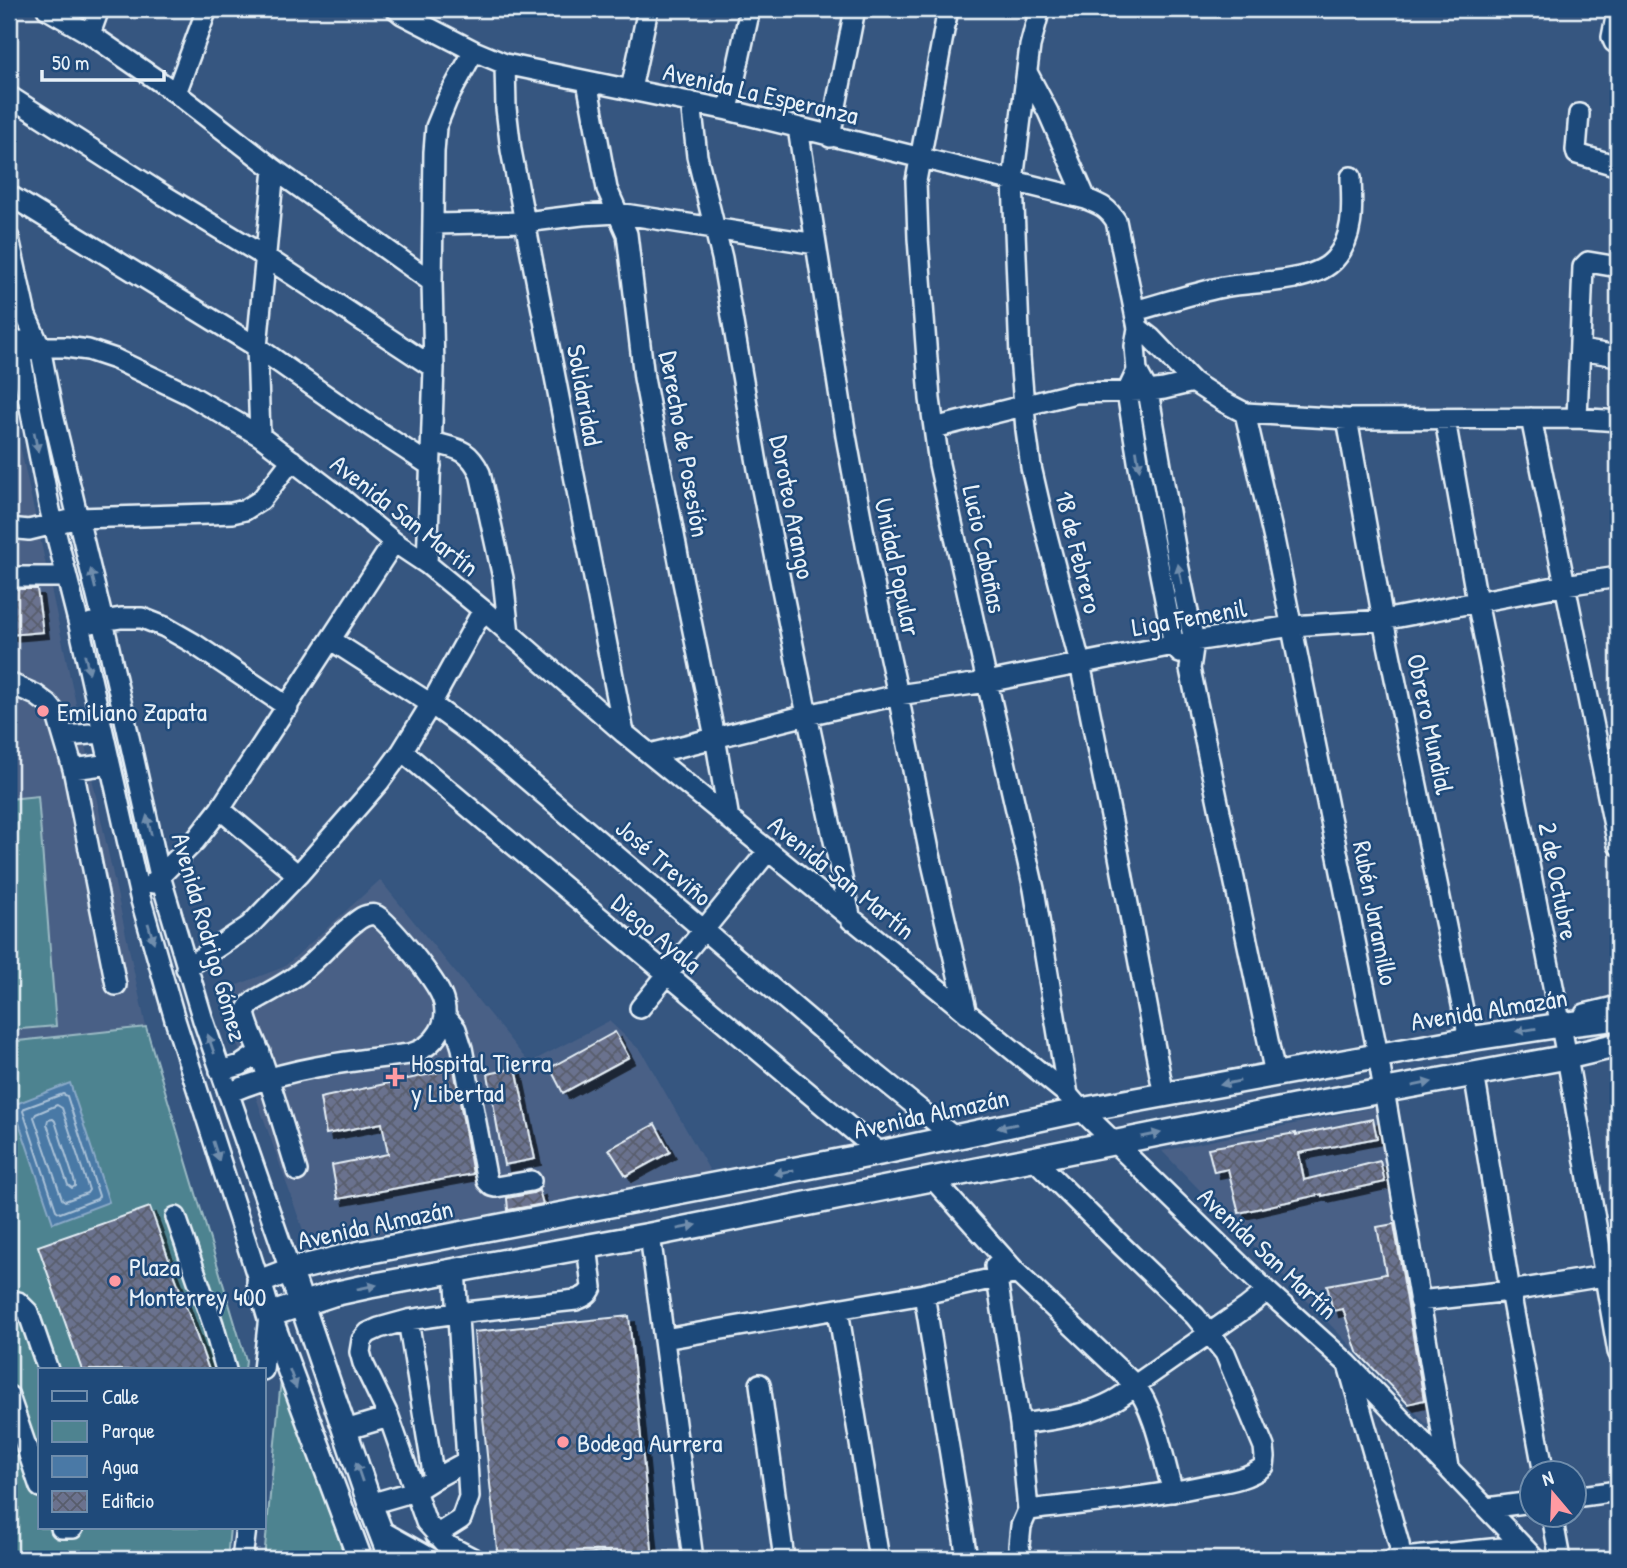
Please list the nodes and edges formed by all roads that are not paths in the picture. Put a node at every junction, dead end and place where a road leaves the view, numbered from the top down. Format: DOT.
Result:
graph roads {
  1 [pos="47,9"];
  2 [pos="99,9"];
  3 [pos="207,9"];
  4 [pos="396,9"];
  5 [pos="648,9"];
  6 [pos="750,9"];
  7 [pos="855,9"];
  8 [pos="948,9"];
  9 [pos="1618,15"];
  10 [pos="1038,16"];
  11 [pos="90,34"];
  12 [pos="1618,43"];
  13 [pos="474,51"];
  14 [pos="505,64"];
  15 [pos="1028,74"];
  16 [pos="587,81"];
  17 [pos="631,89"];
  18 [pos="176,93"];
  19 [pos="9,96"];
  20 [pos="691,103"];
  21 [pos="728,110"];
  22 [pos="1579,114"];
  23 [pos="798,128"];
  24 [pos="830,137"];
  25 [pos="919,158"];
  26 [pos="1618,166"];
  27 [pos="274,169"];
  28 [pos="1352,177"];
  29 [pos="1013,181"];
  30 [pos="9,195"];
  31 [pos="1086,199"];
  32 [pos="618,213"];
  33 [pos="525,222"];
  34 [pos="434,224"];
  35 [pos="715,227"];
  36 [pos="816,244"];
  37 [pos="10,245"];
  38 [pos="264,256"];
  39 [pos="1618,267"];
  40 [pos="432,282"];
  41 [pos="26,316"];
  42 [pos="1137,320"];
  43 [pos="40,347"];
  44 [pos="257,347"];
  45 [pos="1580,350"];
  46 [pos="14,352"];
  47 [pos="1618,356"];
  48 [pos="434,368"];
  49 [pos="1137,371"];
  50 [pos="1193,382"];
  51 [pos="1149,391"];
  52 [pos="1127,392"];
  53 [pos="1023,406"];
  54 [pos="1245,413"];
  55 [pos="1531,418"];
  56 [pos="1577,418"];
  57 [pos="1346,419"];
  58 [pos="1445,420"];
  59 [pos="1618,421"];
  60 [pos="934,428"];
  61 [pos="260,436"];
  62 [pos="432,442"];
  63 [pos="292,460"];
  64 [pos="431,466"];
  65 [pos="78,518"];
  66 [pos="53,524"];
  67 [pos="9,528"];
  68 [pos="394,542"];
  69 [pos="427,564"];
  70 [pos="66,577"];
  71 [pos="1618,577"];
  72 [pos="9,578"];
  73 [pos="1565,585"];
  74 [pos="1477,601"];
  75 [pos="483,610"];
  76 [pos="1383,620"];
  77 [pos="103,621"];
  78 [pos="79,625"];
  79 [pos="1292,626"];
  80 [pos="509,634"];
  81 [pos="331,640"];
  82 [pos="1194,641"];
  83 [pos="1174,645"];
  84 [pos="1080,663"];
  85 [pos="1190,669"];
  86 [pos="986,682"];
  87 [pos="9,683"];
  88 [pos="898,695"];
  89 [pos="431,704"];
  90 [pos="288,707"];
  91 [pos="807,715"];
  92 [pos="103,733"];
  93 [pos="624,733"];
  94 [pos="65,737"];
  95 [pos="715,737"];
  96 [pos="402,751"];
  97 [pos="649,754"];
  98 [pos="110,764"];
  99 [pos="73,769"];
  100 [pos="220,809"];
  101 [pos="729,818"];
  102 [pos="1618,845"];
  103 [pos="768,850"];
  104 [pos="298,875"];
  105 [pos="160,876"];
  106 [pos="139,897"];
  107 [pos="851,920"];
  108 [pos="703,930"];
  109 [pos="186,968"];
  110 [pos="666,975"];
  111 [pos="116,985"];
  112 [pos="1618,1006"];
  113 [pos="640,1008"];
  114 [pos="967,1014"];
  115 [pos="446,1017"];
  116 [pos="1618,1018"];
  117 [pos="1561,1022"];
  118 [pos="1469,1039"];
  119 [pos="1618,1045"];
  120 [pos="260,1052"];
  121 [pos="1377,1055"];
  122 [pos="1567,1056"];
  123 [pos="220,1071"];
  124 [pos="1474,1073"];
  125 [pos="1275,1074"];
  126 [pos="268,1078"];
  127 [pos="1384,1091"];
  128 [pos="228,1093"];
  129 [pos="1164,1096"];
  130 [pos="1075,1103"];
  131 [pos="954,1137"];
  132 [pos="1115,1143"];
  133 [pos="880,1153"];
  134 [pos="1034,1159"];
  135 [pos="297,1171"];
  136 [pos="933,1180"];
  137 [pos="531,1181"];
  138 [pos="176,1217"];
  139 [pos="650,1234"];
  140 [pos="587,1245"];
  141 [pos="994,1248"];
  142 [pos="455,1269"];
  143 [pos="290,1270"];
  144 [pos="1017,1273"];
  145 [pos="1612,1275"];
  146 [pos="996,1278"];
  147 [pos="258,1282"];
  148 [pos="1267,1291"];
  149 [pos="1510,1291"];
  150 [pos="924,1294"];
  151 [pos="9,1301"];
  152 [pos="1419,1301"];
  153 [pos="301,1304"];
  154 [pos="838,1310"];
  155 [pos="457,1313"];
  156 [pos="269,1315"];
  157 [pos="408,1320"];
  158 [pos="1209,1333"];
  159 [pos="664,1339"];
  160 [pos="1618,1352"];
  161 [pos="1348,1364"];
  162 [pos="47,1368"];
  163 [pos="225,1368"];
  164 [pos="263,1368"];
  165 [pos="760,1384"];
  166 [pos="1135,1385"];
  167 [pos="9,1396"];
  168 [pos="389,1417"];
  169 [pos="1020,1423"];
  170 [pos="345,1430"];
  171 [pos="1541,1460"];
  172 [pos="467,1461"];
  173 [pos="1448,1467"];
  174 [pos="434,1479"];
  175 [pos="38,1482"];
  176 [pos="415,1491"];
  177 [pos="1618,1491"];
  178 [pos="1173,1492"];
  179 [pos="1588,1495"];
  180 [pos="370,1504"];
  181 [pos="1518,1504"];
  182 [pos="1487,1508"];
  183 [pos="1028,1510"];
  184 [pos="246,1530"];
  185 [pos="380,1530"];
  186 [pos="1555,1530"];
  187 [pos="436,1535"];
  188 [pos="967,1552"];
  189 [pos="878,1553"];
  190 [pos="1525,1555"];
  191 [pos="242,1559"];
  192 [pos="360,1559"];
  193 [pos="391,1559"];
  194 [pos="432,1559"];
  195 [pos="474,1559"];
  196 [pos="693,1559"];
  197 [pos="783,1559"];
  198 [pos="1022,1559"];
  199 [pos="1396,1559"];
  200 [pos="1560,1559"];
  1 -- 11 [label="street"];
  2 -- 11 [label="street"];
  3 -- 18 [label="street"];
  4 -- 13 [label="street, Avenida La Esperanza"];
  5 -- 17 [label="street"];
  6 -- 21 [label="street"];
  7 -- 24 [label="street"];
  8 -- 25 [label="street, Lucio Cabañas"];
  9 -- 12 [label="street"];
  10 -- 15 [label="street, 18 de Febrero"];
  11 -- 18 [label="street"];
  13 -- 14 [label="street, Avenida La Esperanza"];
  13 -- 34 [label="street"];
  14 -- 16 [label="street, Avenida La Esperanza"];
  14 -- 33 [label="street, Solidaridad"];
  15 -- 29 [label="street, 18 de Febrero"];
  15 -- 31 [label="street"];
  16 -- 17 [label="street, Avenida La Esperanza"];
  16 -- 32 [label="street, Derecho de Posesión"];
  17 -- 20 [label="street, Avenida La Esperanza"];
  18 -- 27 [label="street"];
  19 -- 38 [label="street"];
  20 -- 21 [label="street, Avenida La Esperanza"];
  20 -- 35 [label="street, Doroteo Arango"];
  21 -- 23 [label="street, Avenida La Esperanza"];
  22 -- 26 [label="street"];
  23 -- 24 [label="street, Avenida La Esperanza"];
  23 -- 36 [label="street, Unidad Popular"];
  24 -- 25 [label="street, Avenida La Esperanza"];
  25 -- 29 [label="street, Avenida La Esperanza"];
  25 -- 60 [label="street, Lucio Cabañas"];
  27 -- 38 [label="street"];
  27 -- 40 [label="street"];
  28 -- 42 [label="street"];
  29 -- 31 [label="street, Avenida La Esperanza"];
  29 -- 53 [label="street, 18 de Febrero"];
  30 -- 44 [label="street"];
  31 -- 42 [label="street, Avenida La Esperanza"];
  32 -- 33 [label="street"];
  32 -- 35 [label="street"];
  32 -- 95 [label="street, Derecho de Posesión"];
  33 -- 34 [label="street"];
  33 -- 93 [label="street, Solidaridad"];
  34 -- 40 [label="street"];
  35 -- 36 [label="street"];
  35 -- 91 [label="street, Doroteo Arango"];
  36 -- 88 [label="street, Unidad Popular"];
  37 -- 41 [label="street, Avenida Rodrigo Gómez"];
  38 -- 44 [label="street"];
  38 -- 48 [label="street"];
  39 -- 45 [label="street"];
  40 -- 48 [label="street"];
  41 -- 43 [label="street, Avenida Rodrigo Gómez"];
  41 -- 46 [label="street, Avenida Rodrigo Gómez"];
  42 -- 49 [label="street"];
  42 -- 50 [label="street"];
  43 -- 46 [label="street, Avenida San Martín"];
  43 -- 61 [label="street, Avenida San Martín"];
  43 -- 65 [label="street, Avenida Rodrigo Gómez"];
  44 -- 61 [label="street"];
  44 -- 64 [label="street"];
  45 -- 47 [label="street"];
  45 -- 56 [label="street"];
  46 -- 66 [label="street, Avenida Rodrigo Gómez, one-way"];
  48 -- 62 [label="street"];
  49 -- 51 [label="street"];
  49 -- 52 [label="street"];
  50 -- 51 [label="street"];
  50 -- 54 [label="street"];
  51 -- 52 [label="street"];
  82 -- 51 [label="street, one-way"];
  52 -- 53 [label="street"];
  52 -- 83 [label="street, one-way"];
  53 -- 60 [label="street"];
  53 -- 84 [label="street, 18 de Febrero"];
  54 -- 57 [label="street"];
  54 -- 79 [label="street, Rubén Jaramillo"];
  55 -- 56 [label="street"];
  55 -- 58 [label="street"];
  55 -- 73 [label="street"];
  56 -- 59 [label="street"];
  57 -- 58 [label="street"];
  57 -- 76 [label="street, Obrero Mundial"];
  58 -- 74 [label="street, 2 de Octubre"];
  60 -- 86 [label="street, Lucio Cabañas"];
  61 -- 63 [label="street, Avenida San Martín"];
  62 -- 64 [label="street"];
  62 -- 80 [label="street"];
  63 -- 65 [label="street"];
  63 -- 68 [label="street, Avenida San Martín"];
  64 -- 69 [label="street"];
  65 -- 66 [label="street"];
  77 -- 65 [label="street, Avenida Rodrigo Gómez, one-way"];
  66 -- 67 [label="street"];
  66 -- 70 [label="street, Avenida Rodrigo Gómez"];
  68 -- 69 [label="street, Avenida San Martín"];
  68 -- 81 [label="street"];
  69 -- 75 [label="street, Avenida San Martín"];
  70 -- 72 [label="street"];
  70 -- 78 [label="street, Avenida Rodrigo Gómez"];
  71 -- 73 [label="street, Liga Femenil"];
  73 -- 74 [label="street, Liga Femenil"];
  73 -- 102 [label="street"];
  74 -- 76 [label="street, Liga Femenil"];
  74 -- 117 [label="street, 2 de Octubre"];
  75 -- 80 [label="street, Avenida San Martín"];
  75 -- 89 [label="street"];
  76 -- 79 [label="street, Liga Femenil"];
  76 -- 118 [label="street, Obrero Mundial"];
  77 -- 78 [label="street"];
  77 -- 90 [label="street"];
  105 -- 77 [label="street, Avenida Rodrigo Gómez, one-way"];
  78 -- 92 [label="street, Avenida Rodrigo Gómez, one-way"];
  79 -- 82 [label="street, Liga Femenil"];
  79 -- 121 [label="street, Rubén Jaramillo"];
  80 -- 93 [label="street, Avenida San Martín"];
  81 -- 89 [label="street, José Treviño"];
  81 -- 90 [label="street"];
  82 -- 83 [label="street, Liga Femenil"];
  82 -- 85 [label="street"];
  83 -- 84 [label="street, Liga Femenil"];
  83 -- 85 [label="street"];
  84 -- 86 [label="street, Liga Femenil"];
  84 -- 129 [label="street, 18 de Febrero"];
  85 -- 125 [label="street"];
  86 -- 88 [label="street, Liga Femenil"];
  86 -- 130 [label="street, Lucio Cabañas"];
  87 -- 94 [label="street"];
  88 -- 91 [label="street, Liga Femenil"];
  88 -- 114 [label="street, Unidad Popular"];
  89 -- 96 [label="street"];
  89 -- 108 [label="street, José Treviño"];
  90 -- 100 [label="street"];
  91 -- 95 [label="street, Liga Femenil"];
  91 -- 107 [label="street, Doroteo Arango"];
  92 -- 94 [label="street"];
  92 -- 98 [label="street, Avenida Rodrigo Gómez"];
  93 -- 97 [label="street, Avenida San Martín"];
  94 -- 99 [label="street"];
  95 -- 97 [label="street, Liga Femenil"];
  95 -- 101 [label="street, Derecho de Posesión"];
  96 -- 104 [label="street"];
  96 -- 110 [label="street, Diego Ayala"];
  97 -- 101 [label="street, Avenida San Martín"];
  98 -- 99 [label="street"];
  98 -- 106 [label="street, Avenida Rodrigo Gómez"];
  99 -- 111 [label="street"];
  100 -- 104 [label="street"];
  100 -- 105 [label="street"];
  101 -- 103 [label="street, Avenida San Martín"];
  103 -- 107 [label="street, Avenida San Martín"];
  103 -- 108 [label="street"];
  104 -- 109 [label="street"];
  105 -- 106 [label="street"];
  105 -- 109 [label="street, Avenida Rodrigo Gómez"];
  106 -- 147 [label="street, Avenida Rodrigo Gómez, one-way"];
  107 -- 114 [label="street, Avenida San Martín"];
  108 -- 110 [label="street"];
  108 -- 131 [label="street, José Treviño"];
  123 -- 109 [label="street, Avenida Rodrigo Gómez, one-way"];
  110 -- 113 [label="street"];
  110 -- 133 [label="street, Diego Ayala"];
  112 -- 117 [label="street"];
  114 -- 130 [label="street, Avenida San Martín"];
  115 -- 120 [label="street"];
  115 -- 126 [label="street"];
  115 -- 137 [label="street"];
  116 -- 117 [label="main road, Avenida Almazán"];
  117 -- 118 [label="main road, Avenida Almazán, one-way"];
  117 -- 122 [label="street, 2 de Octubre"];
  118 -- 121 [label="main road, Avenida Almazán"];
  119 -- 122 [label="main road"];
  120 -- 123 [label="street"];
  120 -- 126 [label="street"];
  121 -- 125 [label="main road, Avenida Almazán"];
  121 -- 127 [label="street, Rubén Jaramillo"];
  122 -- 124 [label="main road"];
  122 -- 145 [label="street, 2 de Octubre"];
  123 -- 128 [label="street, Avenida Rodrigo Gómez"];
  127 -- 124 [label="main road, one-way"];
  124 -- 149 [label="street"];
  125 -- 129 [label="main road, Avenida Almazán, one-way"];
  126 -- 128 [label="street"];
  126 -- 135 [label="street"];
  132 -- 127 [label="main road, one-way"];
  127 -- 152 [label="street, Rubén Jaramillo"];
  128 -- 143 [label="street, Avenida Rodrigo Gómez"];
  129 -- 130 [label="main road, Avenida Almazán"];
  130 -- 131 [label="main road, Avenida Almazán, one-way"];
  130 -- 132 [label="street, Avenida San Martín"];
  131 -- 133 [label="main road, Avenida Almazán"];
  132 -- 134 [label="main road"];
  132 -- 148 [label="street, Avenida San Martín"];
  133 -- 143 [label="main road, Avenida Almazán, one-way"];
  134 -- 136 [label="main road"];
  134 -- 158 [label="street"];
  139 -- 136 [label="main road, one-way"];
  136 -- 141 [label="street"];
  138 -- 163 [label="street"];
  139 -- 140 [label="main road"];
  139 -- 159 [label="street"];
  140 -- 142 [label="main road"];
  140 -- 155 [label="street"];
  141 -- 144 [label="street"];
  141 -- 146 [label="street"];
  153 -- 142 [label="main road, one-way"];
  142 -- 155 [label="street"];
  143 -- 147 [label="main road, Avenida Almazán"];
  143 -- 153 [label="main road, Avenida Rodrigo Gómez"];
  144 -- 146 [label="street"];
  144 -- 166 [label="street"];
  145 -- 149 [label="street"];
  145 -- 160 [label="street, 2 de Octubre"];
  146 -- 150 [label="street"];
  146 -- 169 [label="street"];
  147 -- 156 [label="main road, Avenida Rodrigo Gómez"];
  148 -- 158 [label="street"];
  148 -- 161 [label="street, Avenida San Martín"];
  149 -- 152 [label="street"];
  149 -- 171 [label="street"];
  150 -- 154 [label="street"];
  150 -- 188 [label="street"];
  151 -- 162 [label="street"];
  152 -- 173 [label="street, Rubén Jaramillo"];
  153 -- 156 [label="main road"];
  153 -- 170 [label="main road, Avenida Rodrigo Gómez"];
  154 -- 159 [label="street"];
  154 -- 189 [label="street"];
  155 -- 157 [label="street"];
  155 -- 172 [label="street"];
  156 -- 164 [label="street"];
  156 -- 192 [label="main road, Avenida Rodrigo Gómez, one-way"];
  157 -- 168 [label="street"];
  157 -- 174 [label="street"];
  158 -- 166 [label="street"];
  158 -- 178 [label="street"];
  159 -- 196 [label="street"];
  161 -- 173 [label="street, Avenida San Martín"];
  161 -- 199 [label="street"];
  165 -- 197 [label="street"];
  166 -- 169 [label="street"];
  166 -- 178 [label="street"];
  167 -- 175 [label="street"];
  168 -- 170 [label="street"];
  168 -- 176 [label="street"];
  169 -- 183 [label="street"];
  180 -- 170 [label="main road, Avenida Rodrigo Gómez, one-way"];
  172 -- 174 [label="street"];
  172 -- 187 [label="street"];
  173 -- 182 [label="street, Avenida San Martín"];
  174 -- 176 [label="street"];
  176 -- 180 [label="street"];
  176 -- 187 [label="street"];
  177 -- 179 [label="street"];
  178 -- 183 [label="street"];
  180 -- 185 [label="main road, Avenida Rodrigo Gómez"];
  181 -- 182 [label="street"];
  182 -- 190 [label="street, Avenida San Martín"];
  183 -- 198 [label="street"];
  184 -- 191 [label="street"];
  185 -- 193 [label="main road, Avenida Rodrigo Gómez"];
  185 -- 194 [label="street"];
  186 -- 200 [label="street"];
  187 -- 195 [label="street"];
  190 -- 199 [label="street"];
}
